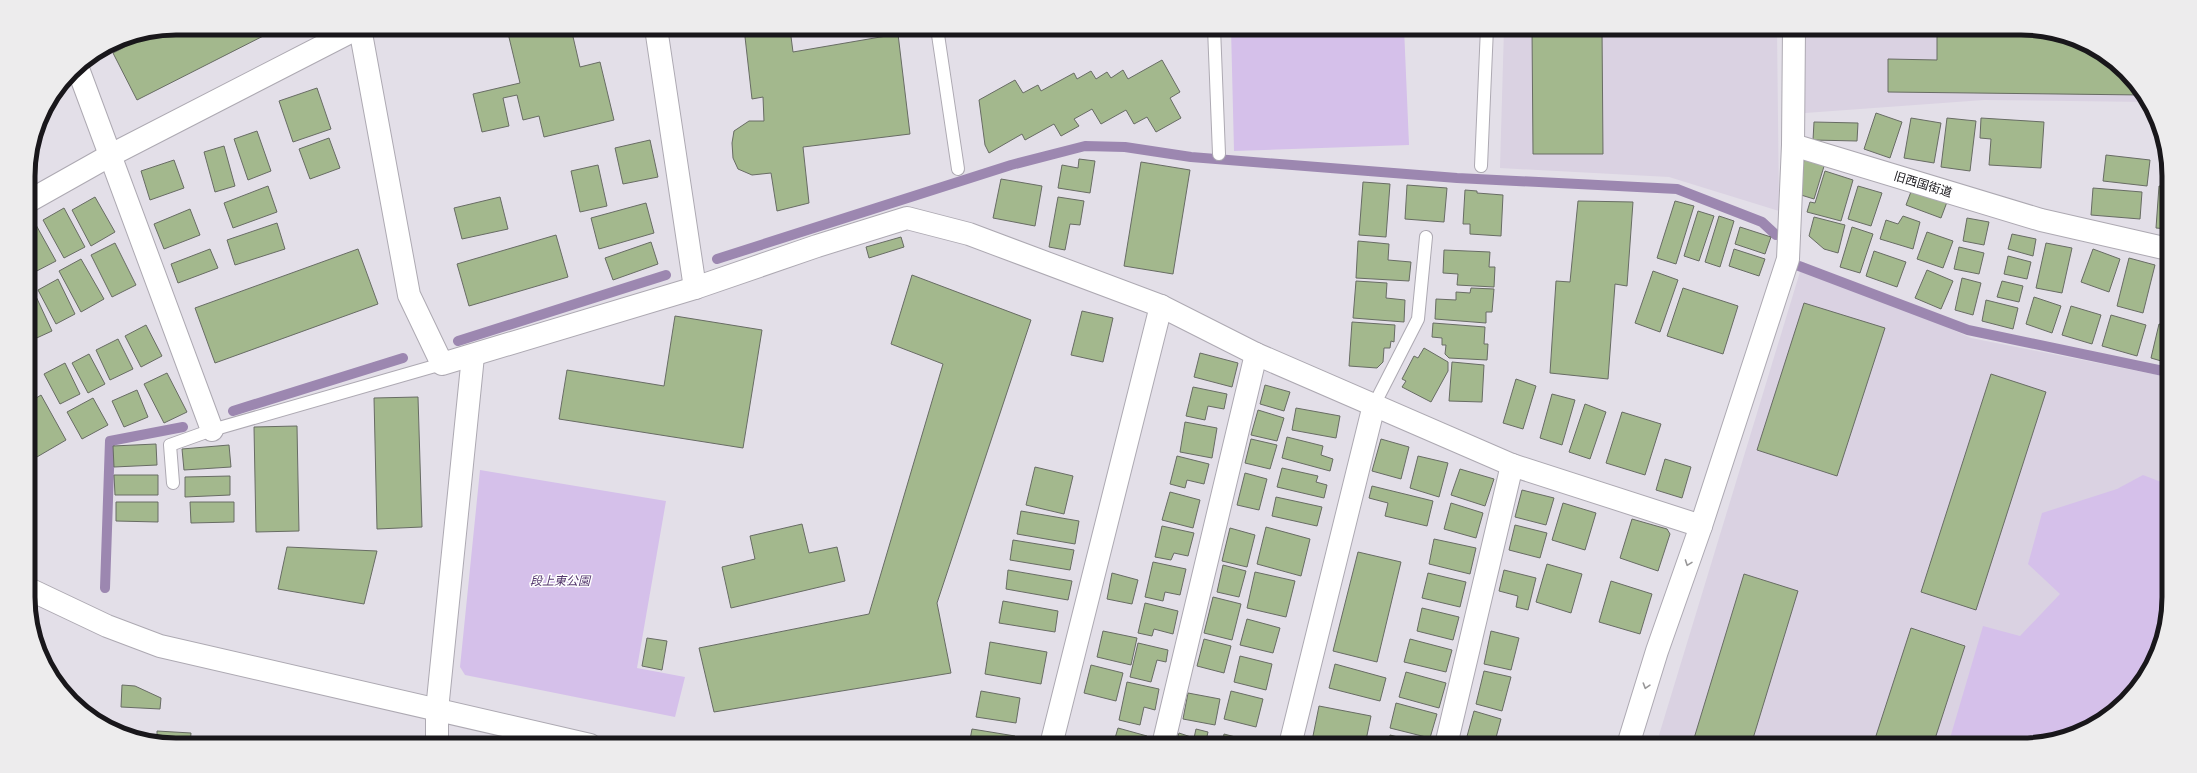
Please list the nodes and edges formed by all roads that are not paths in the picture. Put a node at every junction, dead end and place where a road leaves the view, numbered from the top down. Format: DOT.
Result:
graph roads {
  1 [pos="345,35"];
  2 [pos="360,35"];
  3 [pos="657,35"];
  4 [pos="938,35"];
  5 [pos="1214,35"];
  6 [pos="1487,35"];
  7 [pos="1794,35"];
  8 [pos="80,73"];
  9 [pos="1793,144"];
  10 [pos="1218,154"];
  11 [pos="110,156"];
  12 [pos="1481,166"];
  13 [pos="958,169"];
  14 [pos="35,197"];
  15 [pos="1426,237"];
  16 [pos="2162,248"];
  17 [pos="695,288"];
  18 [pos="1161,306"];
  19 [pos="1256,354"];
  20 [pos="473,356"];
  21 [pos="442,364"];
  22 [pos="1374,405"];
  23 [pos="212,430"];
  24 [pos="1512,465"];
  25 [pos="173,483"];
  26 [pos="1701,526"];
  27 [pos="35,592"];
  28 [pos="437,710"];
  29 [pos="437,738"];
  30 [pos="559,738"];
  31 [pos="1053,738"];
  32 [pos="1165,738"];
  33 [pos="1292,738"];
  34 [pos="1448,738"];
  35 [pos="1630,738"];
  1 -- 11 [label="street"];
  2 -- 21 [label="street"];
  3 -- 17 [label="street"];
  4 -- 13 [label="lane"];
  5 -- 10 [label="lane"];
  6 -- 12 [label="lane"];
  7 -- 9 [label="street"];
  8 -- 11 [label="street"];
  9 -- 16 [label="street, 旧西国街道"];
  9 -- 26 [label="street"];
  11 -- 14 [label="street"];
  11 -- 23 [label="street"];
  15 -- 22 [label="lane"];
  17 -- 18 [label="street"];
  17 -- 20 [label="street"];
  18 -- 19 [label="street"];
  18 -- 31 [label="street"];
  19 -- 22 [label="street"];
  19 -- 32 [label="street"];
  20 -- 21 [label="street"];
  20 -- 28 [label="street"];
  21 -- 23 [label="lane"];
  22 -- 24 [label="street"];
  22 -- 33 [label="street"];
  23 -- 25 [label="lane"];
  24 -- 26 [label="street"];
  24 -- 34 [label="street"];
  26 -- 35 [label="street, one-way"];
  27 -- 28 [label="street"];
  28 -- 29 [label="street"];
  28 -- 30 [label="street"];
}
